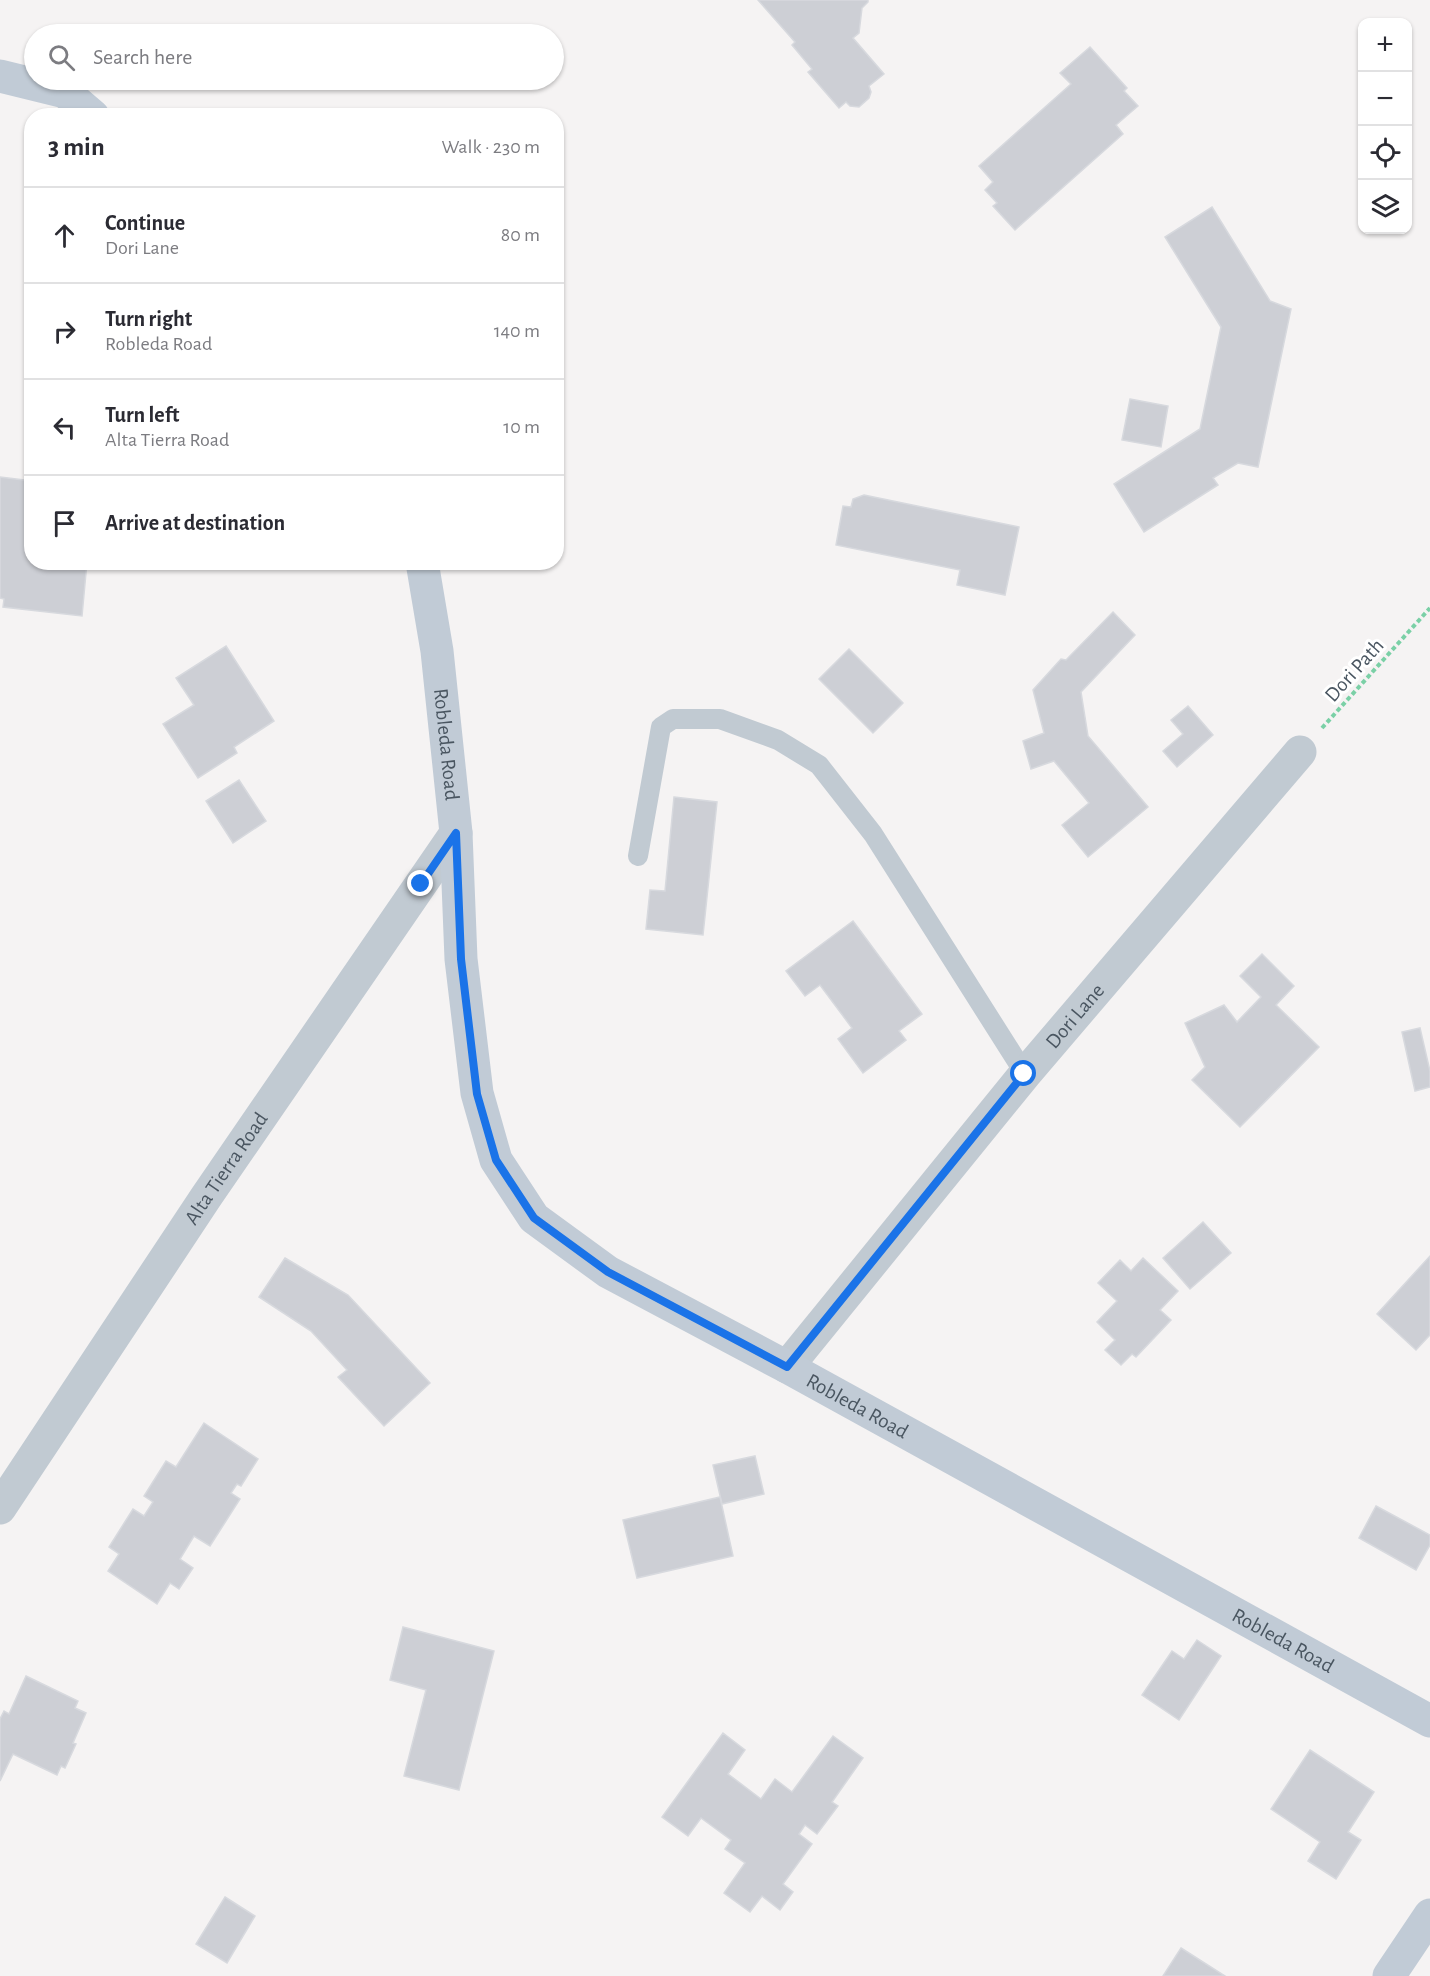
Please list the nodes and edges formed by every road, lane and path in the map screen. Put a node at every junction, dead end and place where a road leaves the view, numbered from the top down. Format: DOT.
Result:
graph roads {
  1 [pos="0,76"];
  2 [pos="24,82"];
  3 [pos="56,90"];
  4 [pos="83,108"];
  5 [pos="423,570"];
  6 [pos="1430,608"];
  7 [pos="1300,752"];
  8 [pos="456,833"];
  9 [pos="638,856"];
  10 [pos="1024,1074"];
  11 [pos="787,1367"];
  12 [pos="0,1508"];
  13 [pos="1430,1721"];
  14 [pos="1430,1915"];
  15 [pos="1389,1976"];
  1 -- 2 [label="street"];
  3 -- 4 [label="street"];
  5 -- 8 [label="street, Robleda Road"];
  6 -- 7 [label="path, Dori Path"];
  7 -- 10 [label="street, Dori Lane"];
  8 -- 11 [label="street, Robleda Road"];
  8 -- 12 [label="street, Alta Tierra Road"];
  9 -- 10 [label="lane"];
  10 -- 11 [label="street, Dori Lane"];
  11 -- 13 [label="street, Robleda Road"];
  14 -- 15 [label="street"];
}
